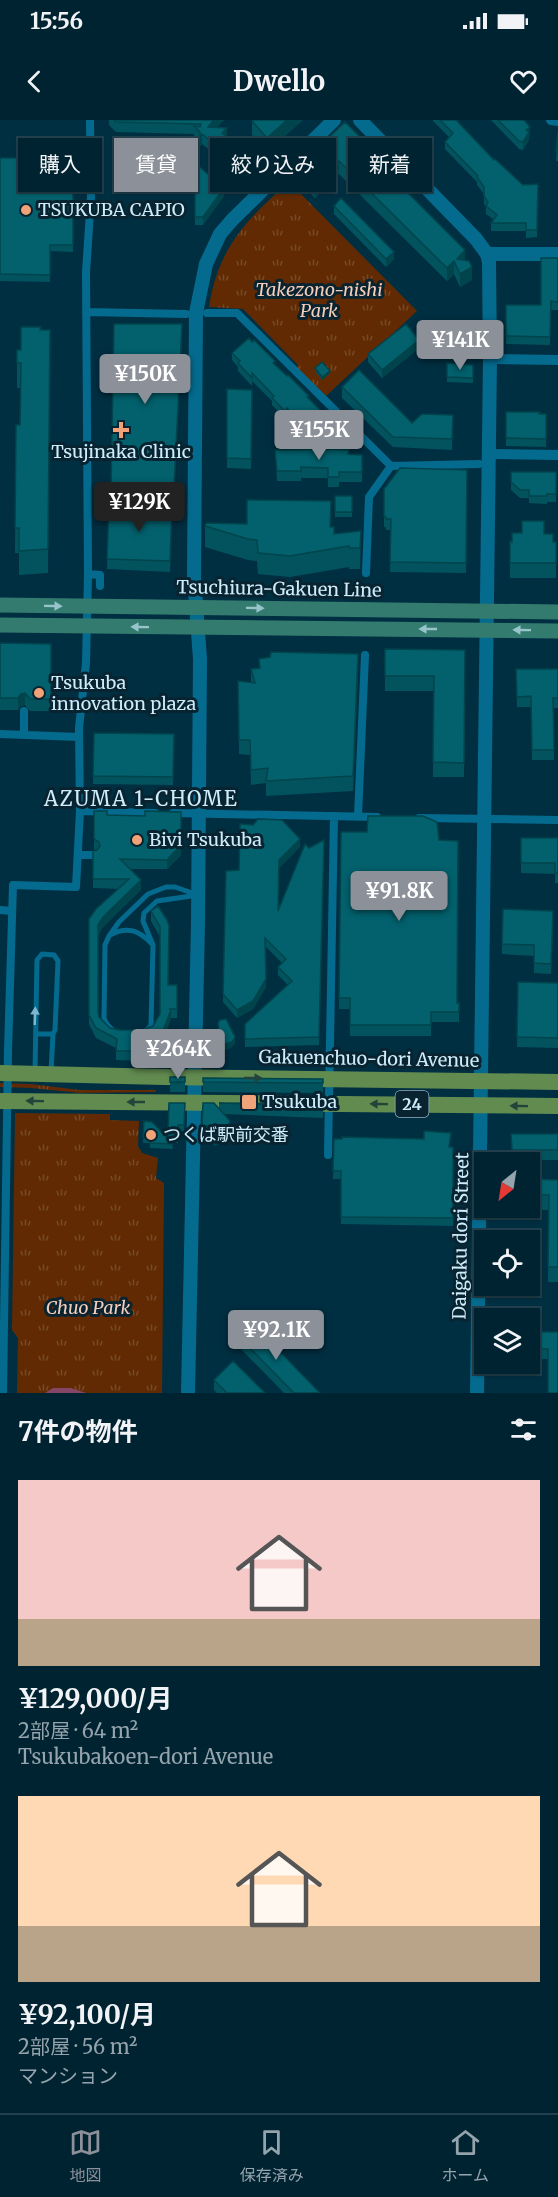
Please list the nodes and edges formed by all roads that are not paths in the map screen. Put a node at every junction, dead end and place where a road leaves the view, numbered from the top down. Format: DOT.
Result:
graph roads {
  1 [pos="90,120"];
  2 [pos="334,120"];
  3 [pos="360,120"];
  4 [pos="552,120"];
  5 [pos="558,121"];
  6 [pos="487,254"];
  7 [pos="558,254"];
  8 [pos="86,312"];
  9 [pos="207,313"];
  10 [pos="186,314"];
  11 [pos="490,359"];
  12 [pos="558,360"];
  13 [pos="558,455"];
  14 [pos="484,459"];
  15 [pos="391,466"];
  16 [pos="366,573"];
  17 [pos="88,578"];
  18 [pos="100,586"];
  19 [pos="0,605"];
  20 [pos="197,608"];
  21 [pos="487,610"];
  22 [pos="558,612"];
  23 [pos="0,625"];
  24 [pos="198,628"];
  25 [pos="487,630"];
  26 [pos="558,630"];
  27 [pos="365,655"];
  28 [pos="24,711"];
  29 [pos="0,734"];
  30 [pos="24,735"];
  31 [pos="79,737"];
  32 [pos="80,811"];
  33 [pos="334,816"];
  34 [pos="358,816"];
  35 [pos="390,817"];
  36 [pos="411,817"];
  37 [pos="558,820"];
  38 [pos="78,855"];
  39 [pos="93,855"];
  40 [pos="198,896"];
  41 [pos="0,910"];
  42 [pos="12,910"];
  43 [pos="109,936"];
  44 [pos="153,945"];
  45 [pos="37,1034"];
  46 [pos="52,1034"];
  47 [pos="0,1073"];
  48 [pos="43,1074"];
  49 [pos="195,1077"];
  50 [pos="480,1080"];
  51 [pos="558,1082"];
  52 [pos="0,1101"];
  53 [pos="194,1103"];
  54 [pos="480,1104"];
  55 [pos="558,1106"];
  56 [pos="328,1155"];
  57 [pos="2,1302"];
  58 [pos="3,1393"];
  59 [pos="188,1393"];
  60 [pos="477,1393"];
  1 -- 8 [label="street"];
  2 -- 20 [label="street"];
  3 -- 6 [label="street"];
  4 -- 5 [label="street"];
  6 -- 7 [label="street"];
  6 -- 11 [label="street, Daigaku dori Street"];
  8 -- 10 [label="street"];
  8 -- 17 [label="street"];
  9 -- 15 [label="street"];
  11 -- 12 [label="street"];
  11 -- 14 [label="street, Daigaku dori Street"];
  13 -- 14 [label="street"];
  14 -- 15 [label="street"];
  14 -- 21 [label="street, Daigaku dori Street"];
  15 -- 16 [label="street"];
  17 -- 18 [label="street"];
  17 -- 31 [label="street"];
  19 -- 20 [label="main road, Tsuchiura-Gakuen Line, one-way"];
  20 -- 21 [label="main road, Tsuchiura-Gakuen Line, one-way"];
  20 -- 24 [label="street"];
  21 -- 22 [label="main road, Tsuchiura-Gakuen Line"];
  21 -- 25 [label="street, Daigaku dori Street"];
  24 -- 23 [label="main road, one-way"];
  25 -- 24 [label="main road, one-way"];
  24 -- 40 [label="street"];
  26 -- 25 [label="main road, one-way"];
  25 -- 50 [label="street, Daigaku dori Street"];
  27 -- 34 [label="street"];
  28 -- 30 [label="street"];
  29 -- 30 [label="street"];
  30 -- 31 [label="street"];
  31 -- 32 [label="street"];
  32 -- 33 [label="street"];
  32 -- 38 [label="street"];
  33 -- 34 [label="street"];
  33 -- 56 [label="street"];
  34 -- 35 [label="street"];
  36 -- 37 [label="street"];
  38 -- 39 [label="street"];
  38 -- 42 [label="street"];
  40 -- 43 [label="lane"];
  40 -- 44 [label="lane"];
  40 -- 49 [label="street"];
  41 -- 42 [label="street"];
  42 -- 57 [label="street"];
  43 -- 44 [label="lane"];
  43 -- 44 [label="lane"];
  45 -- 46 [label="lane"];
  45 -- 46 [label="lane, one-way"];
  45 -- 48 [label="lane"];
  46 -- 48 [label="lane"];
  47 -- 48 [label="main road, Gakuenchuo-dori Avenue / 24"];
  48 -- 49 [label="main road, Gakuenchuo-dori Avenue / 24"];
  49 -- 50 [label="main road, Gakuenchuo-dori Avenue / 24, one-way"];
  49 -- 53 [label="street"];
  50 -- 51 [label="main road, Gakuenchuo-dori Avenue / 24"];
  50 -- 54 [label="street, Daigaku dori Street"];
  53 -- 52 [label="main road, 24, one-way"];
  54 -- 53 [label="main road, 24, one-way"];
  53 -- 59 [label="street"];
  55 -- 54 [label="main road, 24, one-way"];
  54 -- 60 [label="street, Daigaku dori Street"];
  57 -- 58 [label="street"];
}
